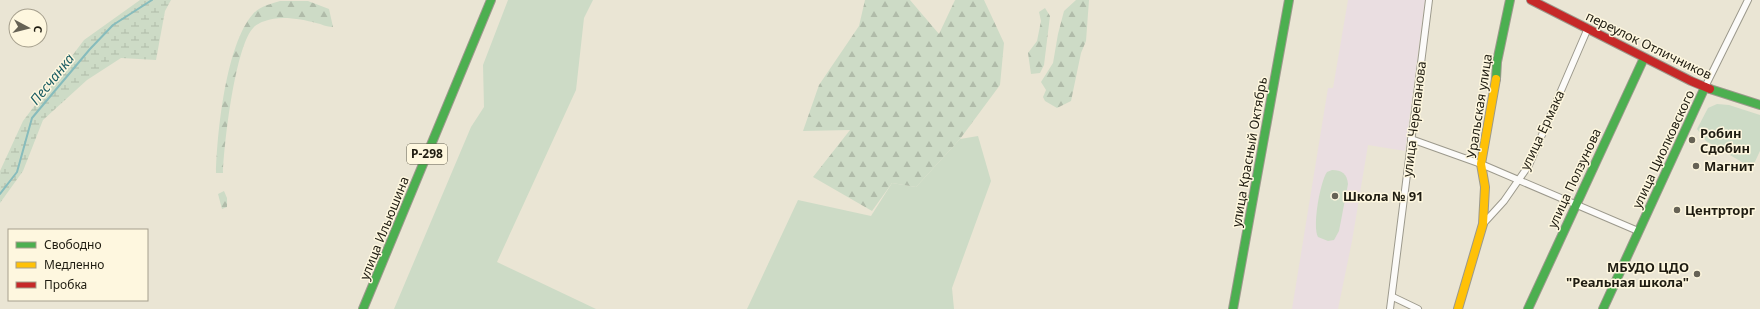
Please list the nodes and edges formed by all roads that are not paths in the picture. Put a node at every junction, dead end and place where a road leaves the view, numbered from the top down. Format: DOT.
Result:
graph roads {
  1 [pos="491,0"];
  2 [pos="1289,0"];
  3 [pos="1428,0"];
  4 [pos="1510,0"];
  5 [pos="1531,0"];
  6 [pos="1748,0"];
  7 [pos="1588,28"];
  8 [pos="1644,58"];
  9 [pos="1705,88"];
  10 [pos="1760,105"];
  11 [pos="1411,139"];
  12 [pos="1482,164"];
  13 [pos="1519,181"];
  14 [pos="1574,205"];
  15 [pos="1483,224"];
  16 [pos="1638,231"];
  17 [pos="1392,297"];
  18 [pos="363,309"];
  19 [pos="1233,309"];
  20 [pos="1390,309"];
  21 [pos="1418,309"];
  22 [pos="1458,309"];
  23 [pos="1528,309"];
  24 [pos="1603,309"];
  1 -- 18 [label="main road, улица Ильюшина / Р-298"];
  2 -- 19 [label="main road, улица Красный Октябрь"];
  3 -- 11 [label="street, улица Черепанова"];
  4 -- 12 [label="main road, Уральская улица"];
  5 -- 7 [label="main road, переулок Отличников"];
  6 -- 9 [label="street, улица Циолковского"];
  7 -- 8 [label="main road, переулок Отличников"];
  7 -- 13 [label="street, улица Ермака"];
  8 -- 9 [label="main road, переулок Отличников"];
  8 -- 14 [label="main road, улица Ползунова"];
  9 -- 10 [label="main road, переулок Отличников"];
  9 -- 16 [label="main road, улица Циолковского"];
  11 -- 12 [label="street"];
  11 -- 17 [label="street, улица Черепанова"];
  12 -- 13 [label="street"];
  12 -- 15 [label="main road, Уральская улица"];
  13 -- 14 [label="street"];
  13 -- 15 [label="street, улица Ермака"];
  14 -- 16 [label="street"];
  14 -- 23 [label="main road, улица Ползунова"];
  15 -- 22 [label="main road, Уральская улица"];
  16 -- 24 [label="main road, улица Циолковского"];
  17 -- 20 [label="street, улица Черепанова"];
  17 -- 21 [label="street"];
}
